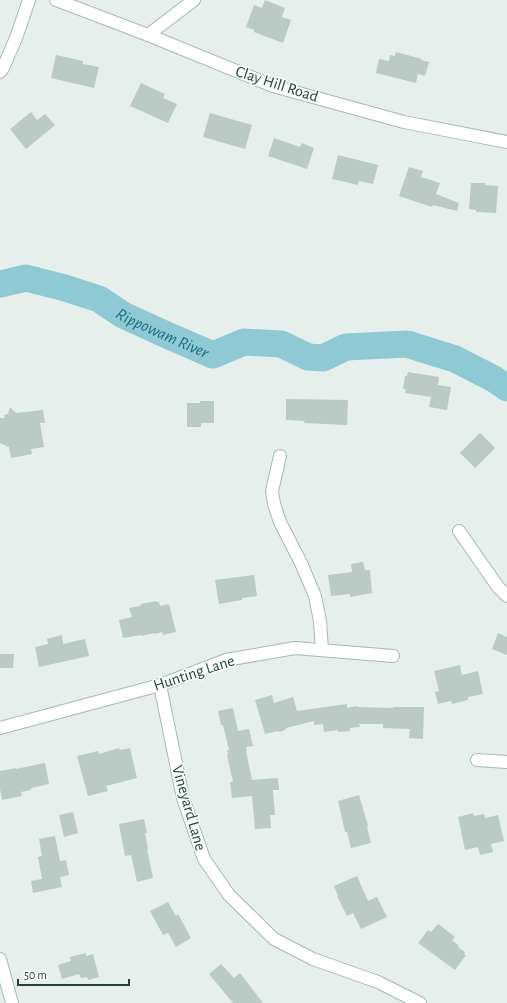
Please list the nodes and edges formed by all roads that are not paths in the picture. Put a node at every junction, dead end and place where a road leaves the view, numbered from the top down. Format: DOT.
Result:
graph roads {
  1 [pos="29,0"];
  2 [pos="56,0"];
  3 [pos="194,0"];
  4 [pos="148,35"];
  5 [pos="0,72"];
  6 [pos="507,142"];
  7 [pos="280,456"];
  8 [pos="459,531"];
  9 [pos="507,596"];
  10 [pos="322,650"];
  11 [pos="393,656"];
  12 [pos="160,685"];
  13 [pos="0,728"];
  14 [pos="477,760"];
  15 [pos="507,762"];
  16 [pos="0,959"];
  17 [pos="12,1003"];
  18 [pos="420,1003"];
  1 -- 5 [label="street"];
  2 -- 4 [label="street, Clay Hill Road"];
  3 -- 4 [label="street"];
  4 -- 6 [label="street, Clay Hill Road"];
  7 -- 10 [label="street"];
  8 -- 9 [label="street"];
  10 -- 11 [label="street, Hunting Lane"];
  10 -- 12 [label="street, Hunting Lane"];
  12 -- 13 [label="street, Hunting Lane"];
  12 -- 18 [label="street, Vineyard Lane"];
  14 -- 15 [label="street"];
  16 -- 17 [label="street"];
}
